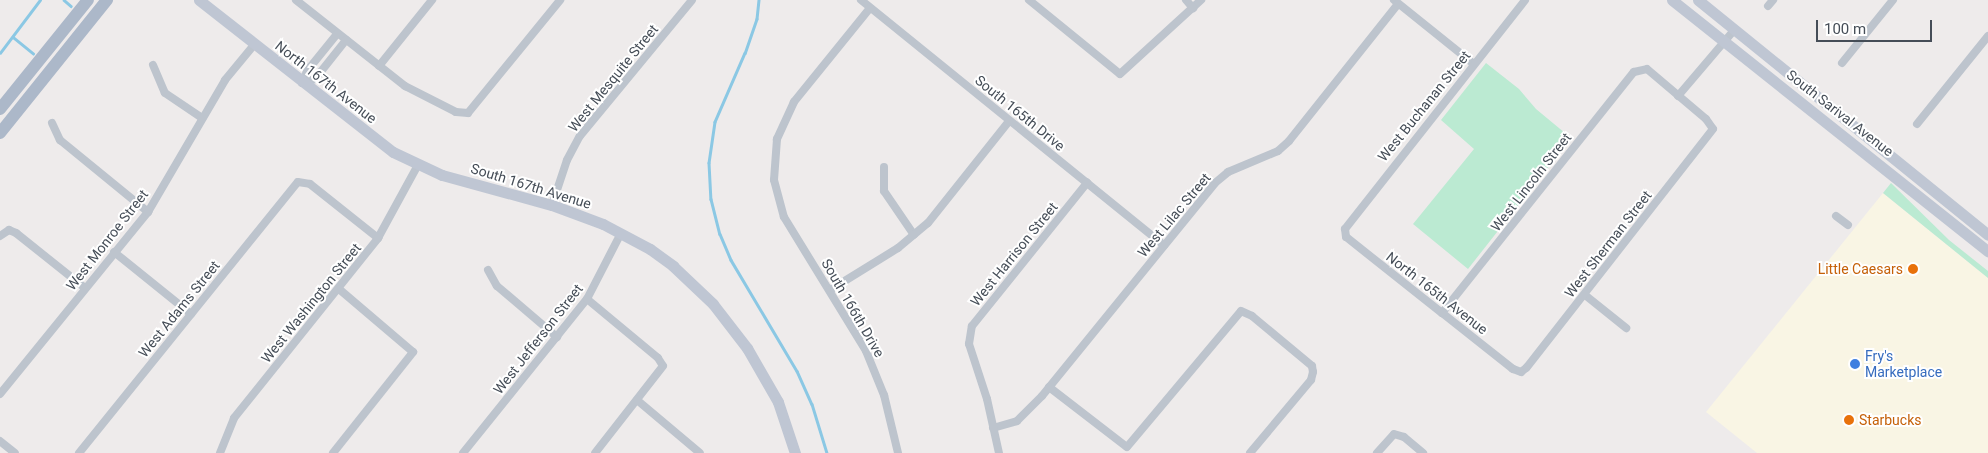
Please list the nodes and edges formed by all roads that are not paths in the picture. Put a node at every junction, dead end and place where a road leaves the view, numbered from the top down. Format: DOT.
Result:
graph roads {
  1 [pos="88,0"];
  2 [pos="107,0"];
  3 [pos="199,0"];
  4 [pos="296,0"];
  5 [pos="432,0"];
  6 [pos="560,0"];
  7 [pos="692,0"];
  8 [pos="861,0"];
  9 [pos="1028,0"];
  10 [pos="1186,0"];
  11 [pos="1201,0"];
  12 [pos="1525,0"];
  13 [pos="1672,0"];
  14 [pos="1698,0"];
  15 [pos="1893,0"];
  16 [pos="1396,2"];
  17 [pos="306,3"];
  18 [pos="870,8"];
  19 [pos="1193,8"];
  20 [pos="1734,29"];
  21 [pos="337,34"];
  22 [pos="1988,36"];
  23 [pos="346,40"];
  24 [pos="1725,41"];
  25 [pos="254,44"];
  26 [pos="1842,63"];
  27 [pos="1474,64"];
  28 [pos="152,65"];
  29 [pos="379,66"];
  30 [pos="302,83"];
  31 [pos="1678,96"];
  32 [pos="0,109"];
  33 [pos="202,118"];
  34 [pos="1009,121"];
  35 [pos="52,123"];
  36 [pos="1917,124"];
  37 [pos="0,133"];
  38 [pos="418,165"];
  39 [pos="884,167"];
  40 [pos="442,175"];
  41 [pos="1086,183"];
  42 [pos="1923,190"];
  43 [pos="552,205"];
  44 [pos="148,212"];
  45 [pos="1836,216"];
  46 [pos="1848,225"];
  47 [pos="1345,229"];
  48 [pos="621,232"];
  49 [pos="914,235"];
  50 [pos="1988,235"];
  51 [pos="0,236"];
  52 [pos="378,238"];
  53 [pos="1164,245"];
  54 [pos="1988,251"];
  55 [pos="114,252"];
  56 [pos="488,270"];
  57 [pos="85,288"];
  58 [pos="339,289"];
  59 [pos="830,290"];
  60 [pos="1584,295"];
  61 [pos="587,299"];
  62 [pos="191,314"];
  63 [pos="1442,314"];
  64 [pos="1626,328"];
  65 [pos="557,337"];
  66 [pos="1521,372"];
  67 [pos="1049,387"];
  68 [pos="0,394"];
  69 [pos="637,400"];
  70 [pos="993,428"];
  71 [pos="0,441"];
  72 [pos="15,453"];
  73 [pos="79,453"];
  74 [pos="220,453"];
  75 [pos="333,453"];
  76 [pos="463,453"];
  77 [pos="595,453"];
  78 [pos="700,453"];
  79 [pos="794,453"];
  80 [pos="898,453"];
  81 [pos="998,453"];
  82 [pos="1250,453"];
  83 [pos="1377,453"];
  84 [pos="1423,453"];
  1 -- 32 [label="main road"];
  2 -- 37 [label="main road"];
  3 -- 25 [label="street, North 167th Avenue"];
  4 -- 17 [label="street"];
  5 -- 29 [label="street"];
  6 -- 29 [label="street"];
  7 -- 43 [label="street, West Mesquite Street"];
  8 -- 18 [label="street, South 165th Drive"];
  9 -- 19 [label="street"];
  10 -- 19 [label="street"];
  11 -- 19 [label="street"];
  12 -- 27 [label="street, West Buchanan Street"];
  13 -- 24 [label="street, South Sarival Avenue"];
  14 -- 20 [label="street, South Sarival Avenue"];
  15 -- 26 [label="street"];
  16 -- 27 [label="street"];
  16 -- 53 [label="street, West Lilac Street"];
  17 -- 21 [label="street"];
  18 -- 34 [label="street, South 165th Drive"];
  18 -- 59 [label="street, South 166th Drive"];
  20 -- 24 [label="street"];
  20 -- 42 [label="street, South Sarival Avenue"];
  21 -- 23 [label="street"];
  21 -- 30 [label="street"];
  22 -- 36 [label="street"];
  23 -- 29 [label="street"];
  23 -- 30 [label="street"];
  24 -- 31 [label="street"];
  24 -- 42 [label="street, South Sarival Avenue"];
  25 -- 30 [label="street, North 167th Avenue"];
  25 -- 33 [label="street, West Monroe Street"];
  27 -- 47 [label="street, West Buchanan Street"];
  28 -- 33 [label="street"];
  30 -- 38 [label="street, North 167th Avenue"];
  31 -- 60 [label="street, West Sherman Street"];
  31 -- 63 [label="street, West Lincoln Street"];
  33 -- 44 [label="street, West Monroe Street"];
  34 -- 41 [label="street, South 165th Drive"];
  34 -- 49 [label="street"];
  35 -- 44 [label="street"];
  38 -- 40 [label="street, North 167th Avenue"];
  38 -- 52 [label="street, West Washington Street"];
  39 -- 49 [label="street"];
  40 -- 43 [label="street, South 167th Avenue"];
  41 -- 53 [label="street, South 165th Drive"];
  41 -- 70 [label="street, West Harrison Street"];
  42 -- 50 [label="street, South Sarival Avenue"];
  42 -- 54 [label="street, South Sarival Avenue"];
  43 -- 48 [label="street, South 167th Avenue"];
  44 -- 55 [label="street, West Monroe Street"];
  45 -- 46 [label="street"];
  47 -- 63 [label="street, North 165th Avenue"];
  48 -- 61 [label="street, West Jefferson Street"];
  48 -- 79 [label="street, South 167th Avenue"];
  49 -- 59 [label="street"];
  51 -- 57 [label="street"];
  52 -- 58 [label="street, West Washington Street"];
  52 -- 62 [label="street, West Adams Street"];
  53 -- 67 [label="street, West Lilac Street"];
  55 -- 57 [label="street, West Monroe Street"];
  55 -- 62 [label="street"];
  56 -- 65 [label="street"];
  57 -- 68 [label="street, West Monroe Street"];
  58 -- 74 [label="street, West Washington Street"];
  58 -- 75 [label="street"];
  59 -- 80 [label="street, South 166th Drive"];
  60 -- 64 [label="street"];
  60 -- 66 [label="street, West Sherman Street"];
  61 -- 65 [label="street, West Jefferson Street"];
  61 -- 69 [label="street"];
  62 -- 73 [label="street, West Adams Street"];
  63 -- 66 [label="street, North 165th Avenue"];
  65 -- 76 [label="street, West Jefferson Street"];
  67 -- 70 [label="street, West Lilac Street"];
  67 -- 82 [label="street"];
  69 -- 77 [label="street"];
  69 -- 78 [label="street"];
  70 -- 81 [label="street"];
  71 -- 72 [label="street"];
  83 -- 84 [label="street"];
}
